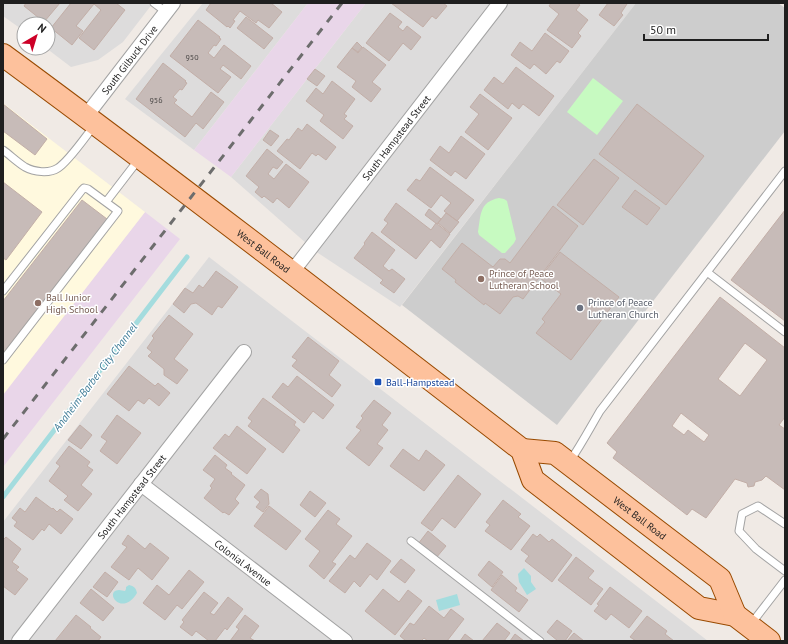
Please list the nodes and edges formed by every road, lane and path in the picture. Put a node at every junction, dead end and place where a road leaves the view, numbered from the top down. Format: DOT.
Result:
graph roads {
  1 [pos="154,3"];
  2 [pos="500,3"];
  3 [pos="169,7"];
  4 [pos="3,55"];
  5 [pos="91,120"];
  6 [pos="3,150"];
  7 [pos="141,157"];
  8 [pos="785,171"];
  9 [pos="106,202"];
  10 [pos="292,272"];
  11 [pos="707,272"];
  12 [pos="3,291"];
  13 [pos="785,332"];
  14 [pos="244,352"];
  15 [pos="3,360"];
  16 [pos="522,450"];
  17 [pos="568,463"];
  18 [pos="141,484"];
  19 [pos="785,524"];
  20 [pos="410,541"];
  21 [pos="785,571"];
  22 [pos="785,580"];
  23 [pos="742,620"];
  24 [pos="19,641"];
  25 [pos="345,641"];
  26 [pos="540,641"];
  27 [pos="769,641"];
  1 -- 3 [label="lane"];
  2 -- 10 [label="street, South Hampstead Street"];
  3 -- 5 [label="street, South Gilbuck Drive"];
  4 -- 5 [label="main road, West Ball Road"];
  5 -- 6 [label="lane"];
  5 -- 7 [label="main road, West Ball Road"];
  7 -- 9 [label="lane"];
  7 -- 10 [label="main road, West Ball Road"];
  8 -- 11 [label="lane"];
  9 -- 12 [label="lane"];
  9 -- 15 [label="lane"];
  10 -- 16 [label="main road, West Ball Road"];
  11 -- 13 [label="lane"];
  11 -- 17 [label="lane"];
  14 -- 18 [label="street, South Hampstead Street"];
  16 -- 17 [label="main road, West Ball Road"];
  16 -- 23 [label="main road, West Ball Road"];
  17 -- 23 [label="main road, West Ball Road"];
  18 -- 24 [label="street, South Hampstead Street"];
  18 -- 25 [label="street, Colonial Avenue"];
  19 -- 21 [label="lane"];
  20 -- 26 [label="lane"];
  22 -- 23 [label="lane"];
  23 -- 27 [label="main road, West Ball Road"];
}
